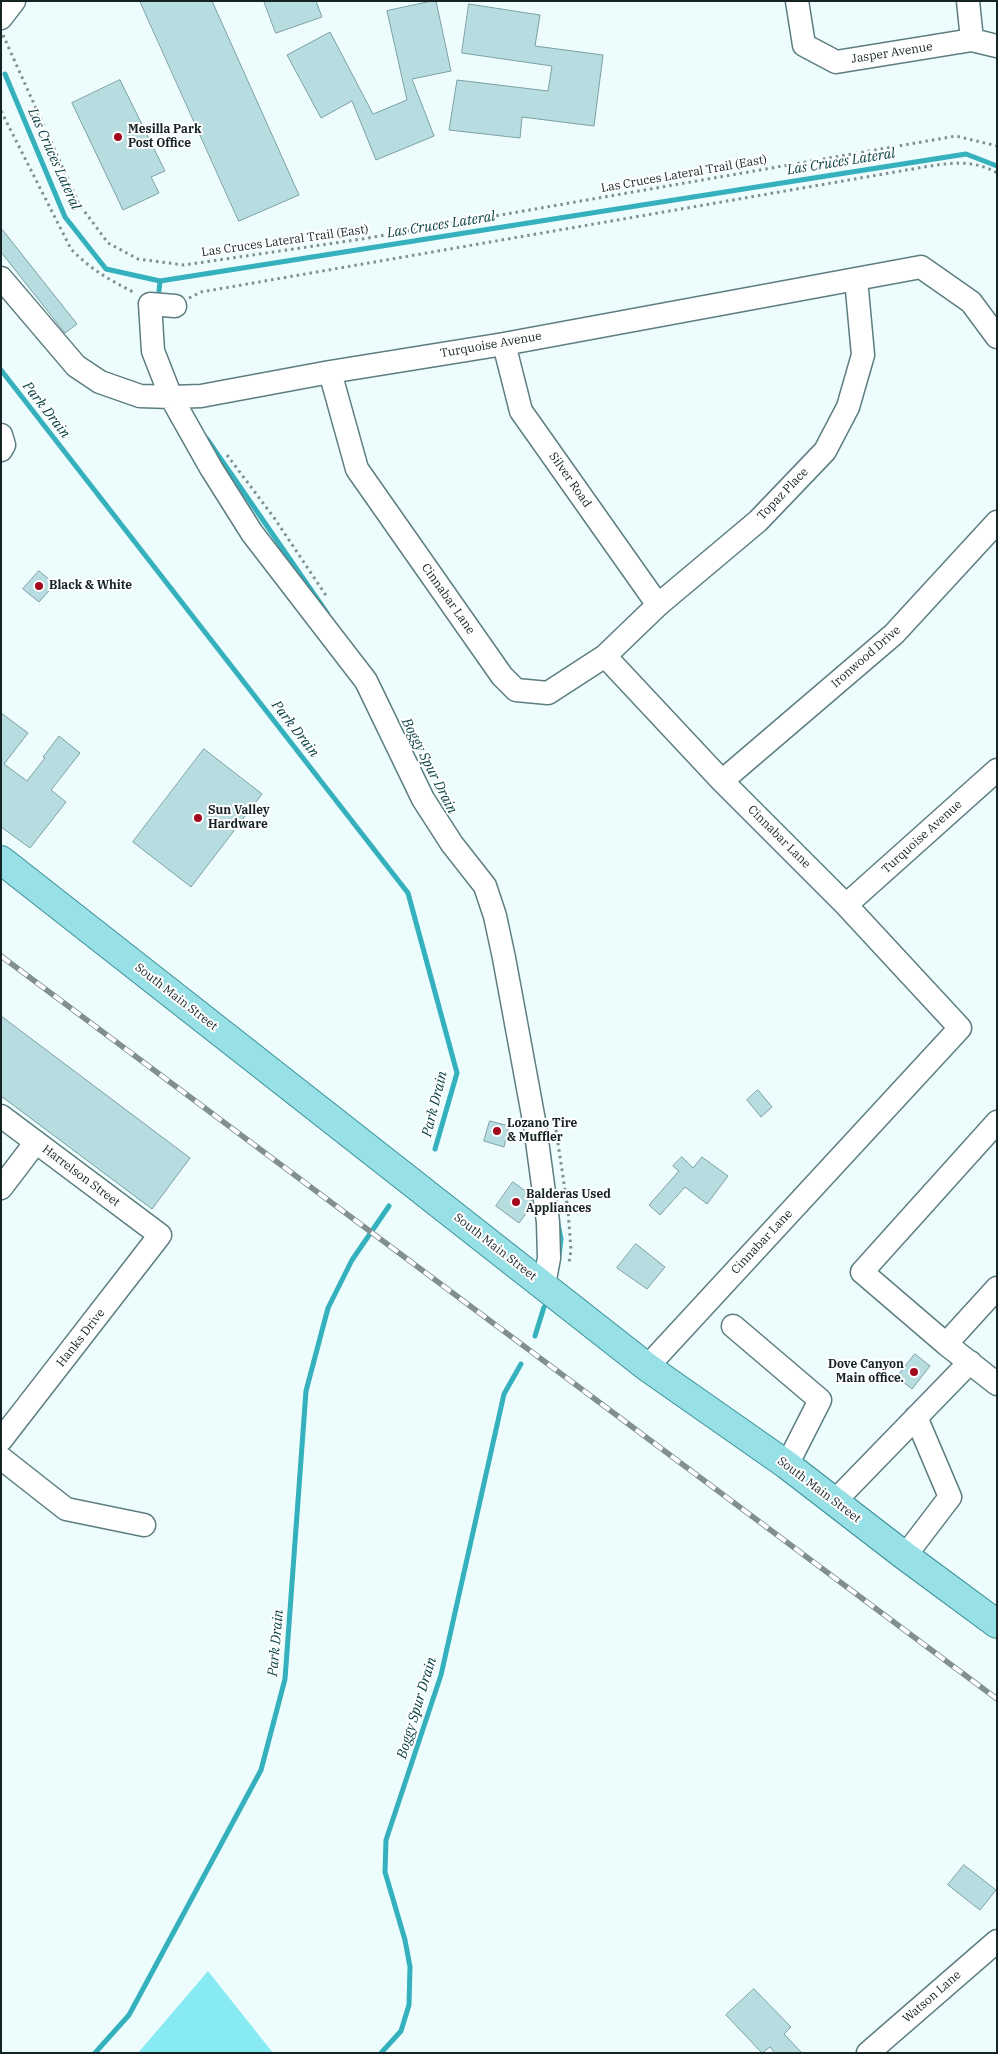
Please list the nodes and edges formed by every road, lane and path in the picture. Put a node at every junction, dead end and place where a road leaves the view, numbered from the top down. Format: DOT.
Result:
graph roads {
  1 [pos="14,1"];
  2 [pos="797,1"];
  3 [pos="968,1"];
  4 [pos="1,18"];
  5 [pos="1,32"];
  6 [pos="972,40"];
  7 [pos="997,46"];
  8 [pos="1,111"];
  9 [pos="997,146"];
  10 [pos="997,173"];
  11 [pos="1,278"];
  12 [pos="856,279"];
  13 [pos="150,304"];
  14 [pos="175,306"];
  15 [pos="997,337"];
  16 [pos="504,344"];
  17 [pos="330,372"];
  18 [pos="171,397"];
  19 [pos="1,435"];
  20 [pos="1,450"];
  21 [pos="226,454"];
  22 [pos="997,522"];
  23 [pos="332,603"];
  24 [pos="658,605"];
  25 [pos="605,656"];
  26 [pos="997,770"];
  27 [pos="722,781"];
  28 [pos="1,860"];
  29 [pos="846,905"];
  30 [pos="1,1116"];
  31 [pos="996,1124"];
  32 [pos="556,1129"];
  33 [pos="36,1142"];
  34 [pos="1,1188"];
  35 [pos="160,1235"];
  36 [pos="568,1266"];
  37 [pos="544,1285"];
  38 [pos="997,1288"];
  39 [pos="734,1326"];
  40 [pos="946,1344"];
  41 [pos="970,1362"];
  42 [pos="647,1367"];
  43 [pos="997,1384"];
  44 [pos="916,1417"];
  45 [pos="1,1440"];
  46 [pos="1,1458"];
  47 [pos="787,1465"];
  48 [pos="835,1501"];
  49 [pos="144,1525"];
  50 [pos="905,1556"];
  51 [pos="997,1624"];
  52 [pos="997,1941"];
  53 [pos="868,2053"];
  1 -- 4 [label="street"];
  2 -- 6 [label="street, Jasper Avenue"];
  3 -- 6 [label="street"];
  5 -- 9 [label="path, Las Cruces Lateral Trail (East)"];
  6 -- 7 [label="street, Jasper Avenue"];
  8 -- 13 [label="path"];
  10 -- 14 [label="path"];
  11 -- 18 [label="street, Turquoise Avenue"];
  12 -- 15 [label="street, Turquoise Avenue"];
  12 -- 16 [label="street, Turquoise Avenue"];
  12 -- 24 [label="street, Topaz Place"];
  13 -- 14 [label="street"];
  13 -- 18 [label="street"];
  16 -- 17 [label="street, Turquoise Avenue"];
  16 -- 24 [label="street, Silver Road"];
  17 -- 18 [label="street, Turquoise Avenue"];
  17 -- 25 [label="street, Cinnabar Lane"];
  18 -- 37 [label="street"];
  19 -- 20 [label="street"];
  21 -- 23 [label="path"];
  22 -- 27 [label="street, Ironwood Drive"];
  24 -- 25 [label="street, Topaz Place"];
  25 -- 27 [label="street, Cinnabar Lane"];
  26 -- 29 [label="street, Turquoise Avenue"];
  27 -- 29 [label="street, Cinnabar Lane"];
  28 -- 37 [label="main road, South Main Street"];
  29 -- 42 [label="street, Cinnabar Lane"];
  30 -- 33 [label="street, Harrelson Street"];
  31 -- 40 [label="street"];
  32 -- 36 [label="path"];
  33 -- 34 [label="street"];
  33 -- 35 [label="street, Harrelson Street"];
  35 -- 45 [label="street, Hanks Drive"];
  37 -- 42 [label="main road, South Main Street"];
  38 -- 40 [label="street"];
  39 -- 47 [label="street"];
  40 -- 41 [label="street"];
  41 -- 43 [label="street"];
  41 -- 44 [label="street"];
  42 -- 47 [label="main road, South Main Street"];
  44 -- 48 [label="street"];
  44 -- 50 [label="street"];
  46 -- 49 [label="street"];
  47 -- 48 [label="main road, South Main Street"];
  48 -- 50 [label="main road, South Main Street"];
  50 -- 51 [label="main road, South Main Street"];
  52 -- 53 [label="street, Watson Lane"];
}
